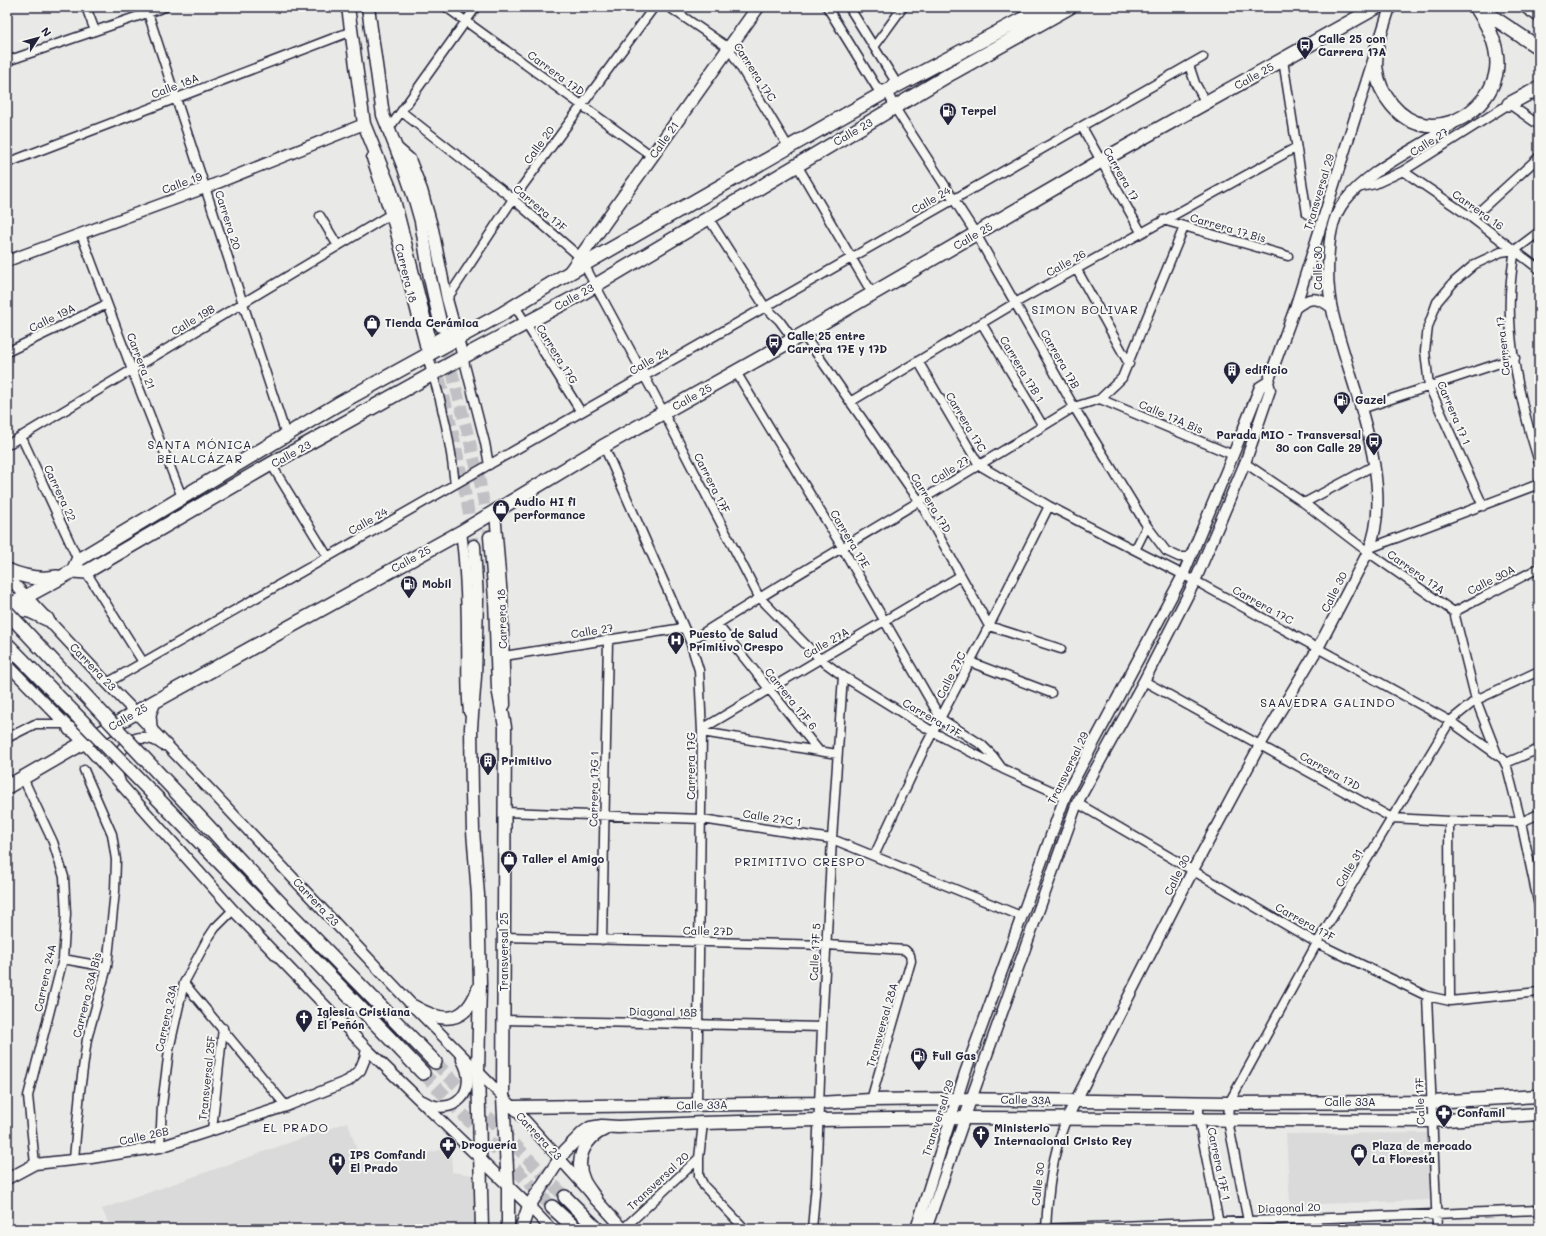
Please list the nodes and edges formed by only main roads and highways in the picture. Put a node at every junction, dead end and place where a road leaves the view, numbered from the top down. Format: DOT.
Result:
graph roads {
  1 [pos="348,7"];
  2 [pos="368,7"];
  3 [pos="758,7"];
  4 [pos="1045,7"];
  5 [pos="1070,7"];
  6 [pos="1377,7"];
  7 [pos="1477,7"];
  8 [pos="1527,7"];
  9 [pos="1535,7"];
  10 [pos="1539,8"];
  11 [pos="1539,15"];
  12 [pos="1377,48"];
  13 [pos="1539,48"];
  14 [pos="1539,88"];
  15 [pos="1509,104"];
  16 [pos="583,261"];
  17 [pos="441,326"];
  18 [pos="428,333"];
  19 [pos="350,398"];
  20 [pos="377,405"];
  21 [pos="490,537"];
  22 [pos="474,546"];
  23 [pos="7,570"];
  24 [pos="75,570"];
  25 [pos="7,607"];
  26 [pos="7,612"];
  27 [pos="47,619"];
  28 [pos="7,644"];
  29 [pos="497,676"];
  30 [pos="154,702"];
  31 [pos="68,726"];
  32 [pos="150,727"];
  33 [pos="89,740"];
  34 [pos="7,787"];
  35 [pos="480,984"];
  36 [pos="413,1006"];
  37 [pos="435,1062"];
  38 [pos="423,1073"];
  39 [pos="1539,1096"];
  40 [pos="1485,1099"];
  41 [pos="512,1107"];
  42 [pos="1539,1114"];
  43 [pos="1486,1118"];
  44 [pos="618,1126"];
  45 [pos="565,1197"];
  46 [pos="596,1199"];
  47 [pos="552,1207"];
  48 [pos="482,1229"];
  49 [pos="508,1229"];
  50 [pos="521,1229"];
  51 [pos="576,1229"];
  52 [pos="598,1229"];
  1 -- 18 [label="main road, Carrera 18"];
  2 -- 17 [label="main road, Carrera 18"];
  3 -- 16 [label="main road, Calle 21"];
  4 -- 16 [label="main road, Calle 23"];
  5 -- 20 [label="main road, Calle 23"];
  6 -- 30 [label="main road, Calle 25"];
  7 -- 12 [label="main road"];
  7 -- 13 [label="main road"];
  8 -- 11 [label="main road"];
  9 -- 10 [label="main road"];
  14 -- 15 [label="main road"];
  16 -- 19 [label="main road, Calle 23"];
  19 -- 20 [label="main road"];
  19 -- 24 [label="main road, Calle 23"];
  20 -- 24 [label="main road, Calle 23"];
  21 -- 29 [label="main road, Carrera 18"];
  22 -- 35 [label="main road"];
  23 -- 24 [label="main road"];
  24 -- 25 [label="main road, Calle 23"];
  25 -- 27 [label="main road"];
  26 -- 37 [label="main road, bridge"];
  28 -- 38 [label="main road, bridge"];
  29 -- 49 [label="main road, Transversal 25"];
  30 -- 32 [label="main road"];
  30 -- 33 [label="main road, Calle 25"];
  31 -- 33 [label="main road"];
  33 -- 34 [label="main road, Calle 25"];
  35 -- 36 [label="main road"];
  35 -- 48 [label="main road"];
  39 -- 40 [label="main road, Calle 33A"];
  40 -- 41 [label="main road, Calle 33A"];
  40 -- 43 [label="main road"];
  42 -- 43 [label="main road, Calle 33A"];
  43 -- 44 [label="main road, Calle 33A"];
  44 -- 46 [label="main road"];
  44 -- 50 [label="main road, Calle 33A"];
  45 -- 52 [label="main road"];
  47 -- 51 [label="main road"];
}
